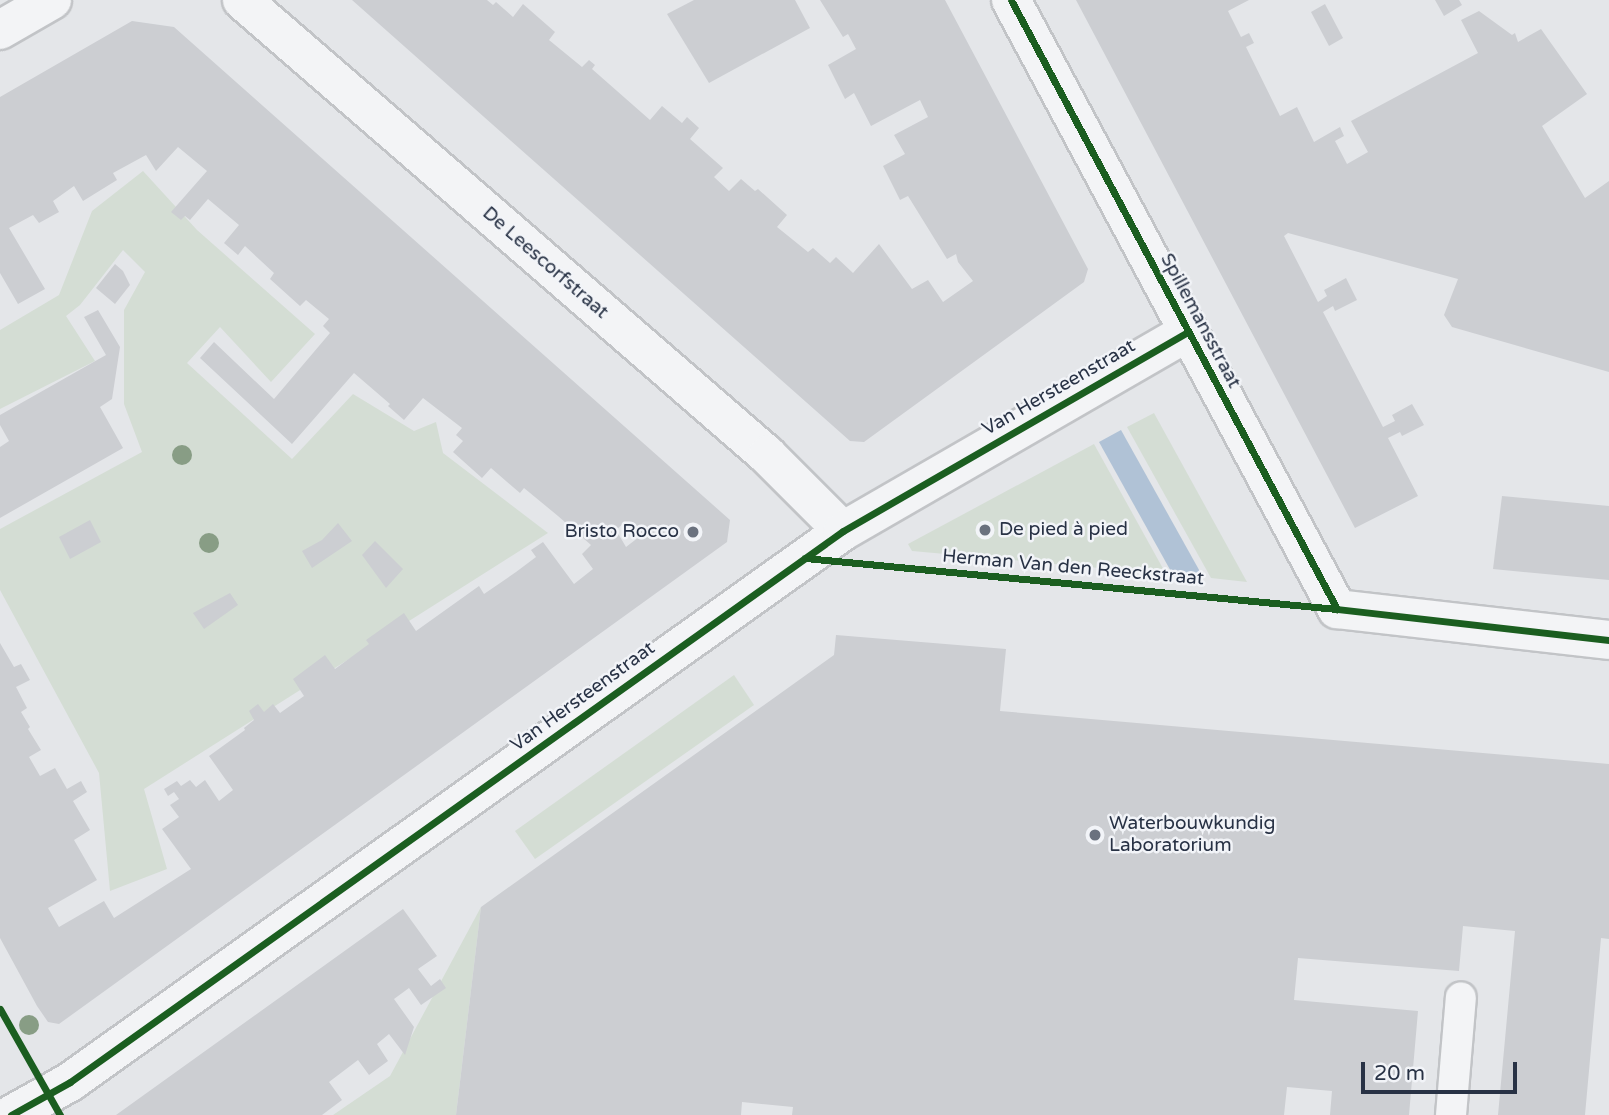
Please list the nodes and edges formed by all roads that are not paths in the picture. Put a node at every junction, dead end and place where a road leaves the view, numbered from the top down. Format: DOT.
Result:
graph roads {
  1 [pos="52,0"];
  2 [pos="242,0"];
  3 [pos="1011,0"];
  4 [pos="0,30"];
  5 [pos="1188,332"];
  6 [pos="843,531"];
  7 [pos="1609,640"];
  8 [pos="1461,998"];
  9 [pos="0,1092"];
  10 [pos="13,1115"];
  11 [pos="1451,1115"];
  1 -- 4 [label="street"];
  2 -- 6 [label="street, De Leescorfstraat"];
  3 -- 5 [label="street, Spillemansstraat"];
  5 -- 6 [label="street, Van Hersteenstraat"];
  5 -- 7 [label="street, Spillemansstraat"];
  6 -- 10 [label="street, Van Hersteenstraat"];
  8 -- 11 [label="lane"];
  9 -- 10 [label="street"];
}
